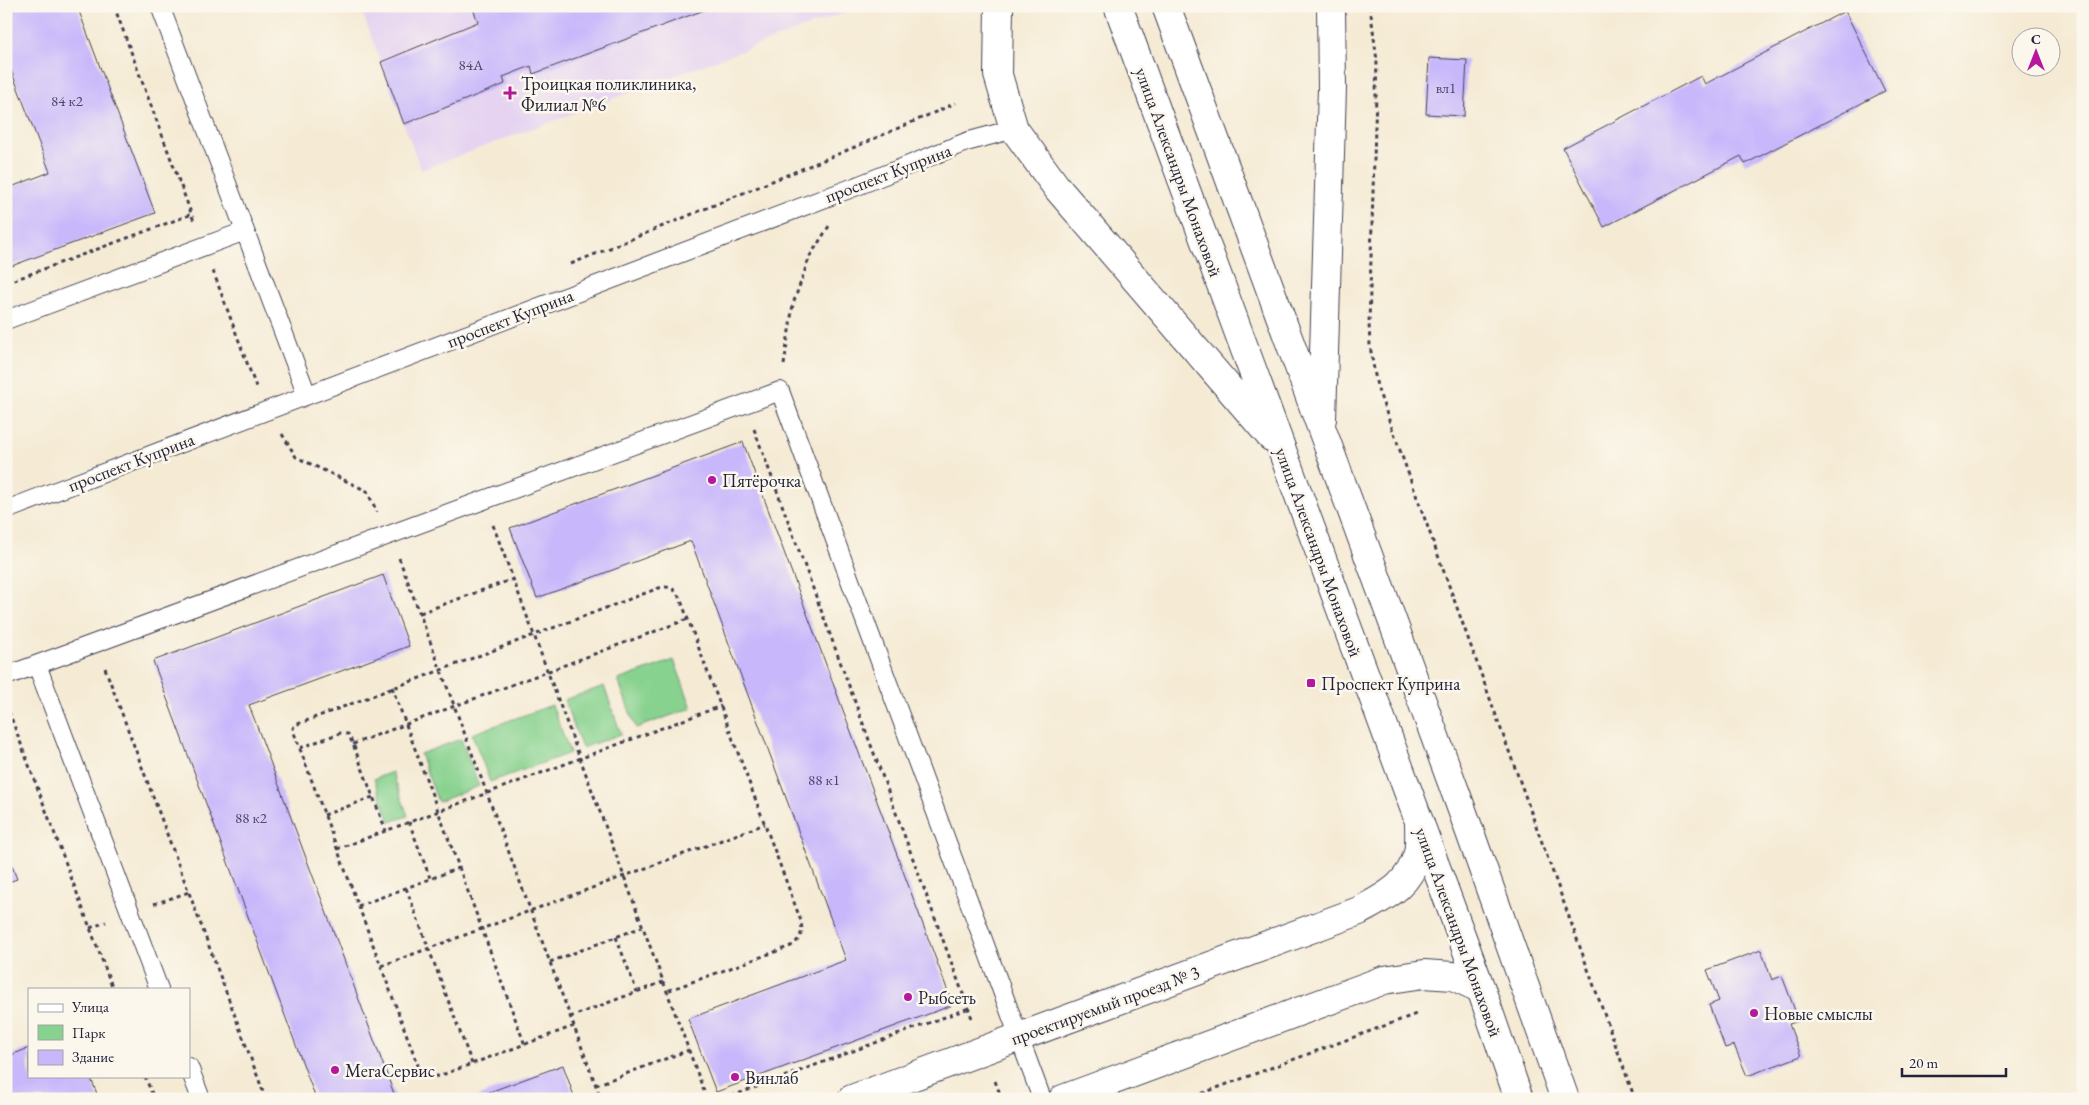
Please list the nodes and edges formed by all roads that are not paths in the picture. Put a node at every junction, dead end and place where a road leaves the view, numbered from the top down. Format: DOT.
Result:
graph roads {
  1 [pos="160,6"];
  2 [pos="999,6"];
  3 [pos="1118,6"];
  4 [pos="1166,6"];
  5 [pos="1337,7"];
  6 [pos="1014,128"];
  7 [pos="245,230"];
  8 [pos="6,320"];
  9 [pos="307,395"];
  10 [pos="1322,433"];
  11 [pos="1280,448"];
  12 [pos="6,510"];
  13 [pos="36,665"];
  14 [pos="6,676"];
  15 [pos="1419,822"];
  16 [pos="159,988"];
  17 [pos="1480,989"];
  18 [pos="1019,1037"];
  19 [pos="190,1070"];
  20 [pos="201,1099"];
  21 [pos="852,1099"];
  22 [pos="1042,1099"];
  23 [pos="1063,1099"];
  24 [pos="1519,1099"];
  25 [pos="1565,1099"];
  1 -- 7 [label="lane"];
  2 -- 6 [label="main road"];
  3 -- 11 [label="main road, улица Александры Монаховой"];
  4 -- 10 [label="main road"];
  5 -- 10 [label="main road"];
  6 -- 9 [label="lane, проспект Куприна"];
  6 -- 11 [label="main road"];
  7 -- 8 [label="lane"];
  7 -- 9 [label="lane"];
  9 -- 12 [label="lane, проспект Куприна"];
  10 -- 25 [label="main road"];
  11 -- 15 [label="main road, улица Александры Монаховой"];
  13 -- 14 [label="lane"];
  13 -- 16 [label="lane"];
  13 -- 18 [label="lane"];
  15 -- 17 [label="main road, улица Александры Монаховой"];
  15 -- 18 [label="main road, проектируемый проезд № 3"];
  17 -- 23 [label="main road"];
  17 -- 24 [label="main road, улица Александры Монаховой"];
  18 -- 21 [label="main road, проектируемый проезд № 3"];
  18 -- 22 [label="lane"];
  19 -- 20 [label="lane"];
}
